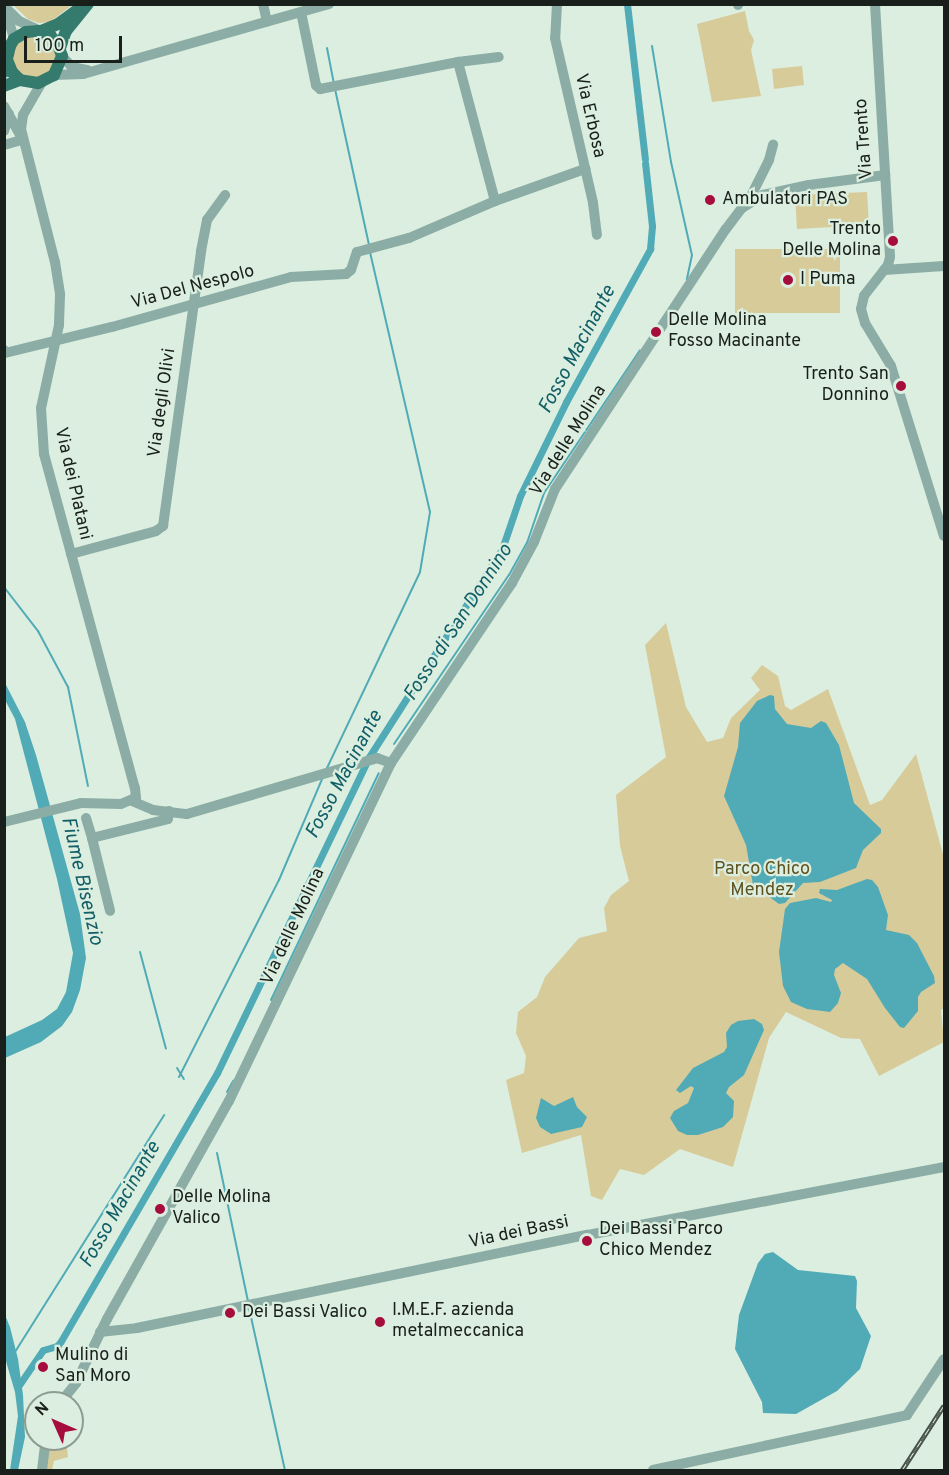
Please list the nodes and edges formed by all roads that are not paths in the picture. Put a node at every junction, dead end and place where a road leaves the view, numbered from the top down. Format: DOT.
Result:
graph roads {
  1 [pos="86,4"];
  2 [pos="263,4"];
  3 [pos="329,4"];
  4 [pos="557,4"];
  5 [pos="875,4"];
  6 [pos="4,8"];
  7 [pos="301,12"];
  8 [pos="267,21"];
  9 [pos="40,31"];
  10 [pos="14,39"];
  11 [pos="61,52"];
  12 [pos="499,57"];
  13 [pos="458,63"];
  14 [pos="6,67"];
  15 [pos="94,70"];
  16 [pos="54,75"];
  17 [pos="22,81"];
  18 [pos="42,82"];
  19 [pos="4,86"];
  20 [pos="28,103"];
  21 [pos="7,110"];
  22 [pos="4,131"];
  23 [pos="22,140"];
  24 [pos="4,145"];
  25 [pos="773,145"];
  26 [pos="585,169"];
  27 [pos="885,175"];
  28 [pos="225,195"];
  29 [pos="495,201"];
  30 [pos="748,202"];
  31 [pos="597,235"];
  32 [pos="945,266"];
  33 [pos="884,270"];
  34 [pos="194,305"];
  35 [pos="57,340"];
  36 [pos="4,350"];
  37 [pos="945,536"];
  38 [pos="71,554"];
  39 [pos="391,763"];
  40 [pos="134,800"];
  41 [pos="169,811"];
  42 [pos="86,818"];
  43 [pos="4,822"];
  44 [pos="92,838"];
  45 [pos="110,911"];
  46 [pos="945,1167"];
  47 [pos="100,1332"];
  48 [pos="945,1359"];
  49 [pos="70,1391"];
  50 [pos="44,1451"];
  51 [pos="42,1470"];
  52 [pos="653,1470"];
  1 -- 9 [label="main road"];
  1 -- 11 [label="main road"];
  2 -- 8 [label="street"];
  3 -- 7 [label="street"];
  4 -- 26 [label="street, Via Erbosa"];
  5 -- 27 [label="street, Via Trento"];
  6 -- 9 [label="street"];
  6 -- 10 [label="street"];
  7 -- 8 [label="street"];
  7 -- 13 [label="street"];
  8 -- 15 [label="street"];
  9 -- 10 [label="main road"];
  9 -- 11 [label="main road"];
  10 -- 14 [label="main road"];
  11 -- 15 [label="street"];
  11 -- 16 [label="main road"];
  12 -- 13 [label="street"];
  13 -- 29 [label="street"];
  14 -- 17 [label="main road"];
  15 -- 16 [label="street"];
  16 -- 18 [label="main road"];
  17 -- 18 [label="main road"];
  17 -- 19 [label="main road"];
  17 -- 20 [label="street, Via dei Platani"];
  18 -- 20 [label="street, Via dei Platani"];
  20 -- 23 [label="street, Via dei Platani"];
  21 -- 22 [label="street"];
  21 -- 23 [label="street, Via dei Platani"];
  23 -- 24 [label="street"];
  23 -- 35 [label="street, Via dei Platani"];
  25 -- 30 [label="street, Via delle Molina"];
  26 -- 29 [label="street"];
  26 -- 31 [label="street, Via Erbosa"];
  27 -- 30 [label="street"];
  27 -- 33 [label="street, Via Trento"];
  28 -- 34 [label="street, Via degli Olivi"];
  29 -- 34 [label="street, Via Del Nespolo"];
  30 -- 39 [label="street, Via delle Molina"];
  32 -- 33 [label="street"];
  33 -- 37 [label="street, Via Trento"];
  34 -- 35 [label="street, Via Del Nespolo"];
  34 -- 38 [label="street, Via degli Olivi"];
  35 -- 36 [label="street, Via Del Nespolo"];
  35 -- 38 [label="street, Via dei Platani"];
  38 -- 40 [label="street, Via dei Platani"];
  39 -- 41 [label="street"];
  39 -- 47 [label="street, Via delle Molina"];
  40 -- 41 [label="street"];
  40 -- 43 [label="street"];
  41 -- 44 [label="street"];
  42 -- 44 [label="street"];
  44 -- 45 [label="street"];
  46 -- 47 [label="street, Via dei Bassi"];
  47 -- 49 [label="street, Via delle Molina"];
  48 -- 52 [label="street"];
  50 -- 51 [label="street"];
}
